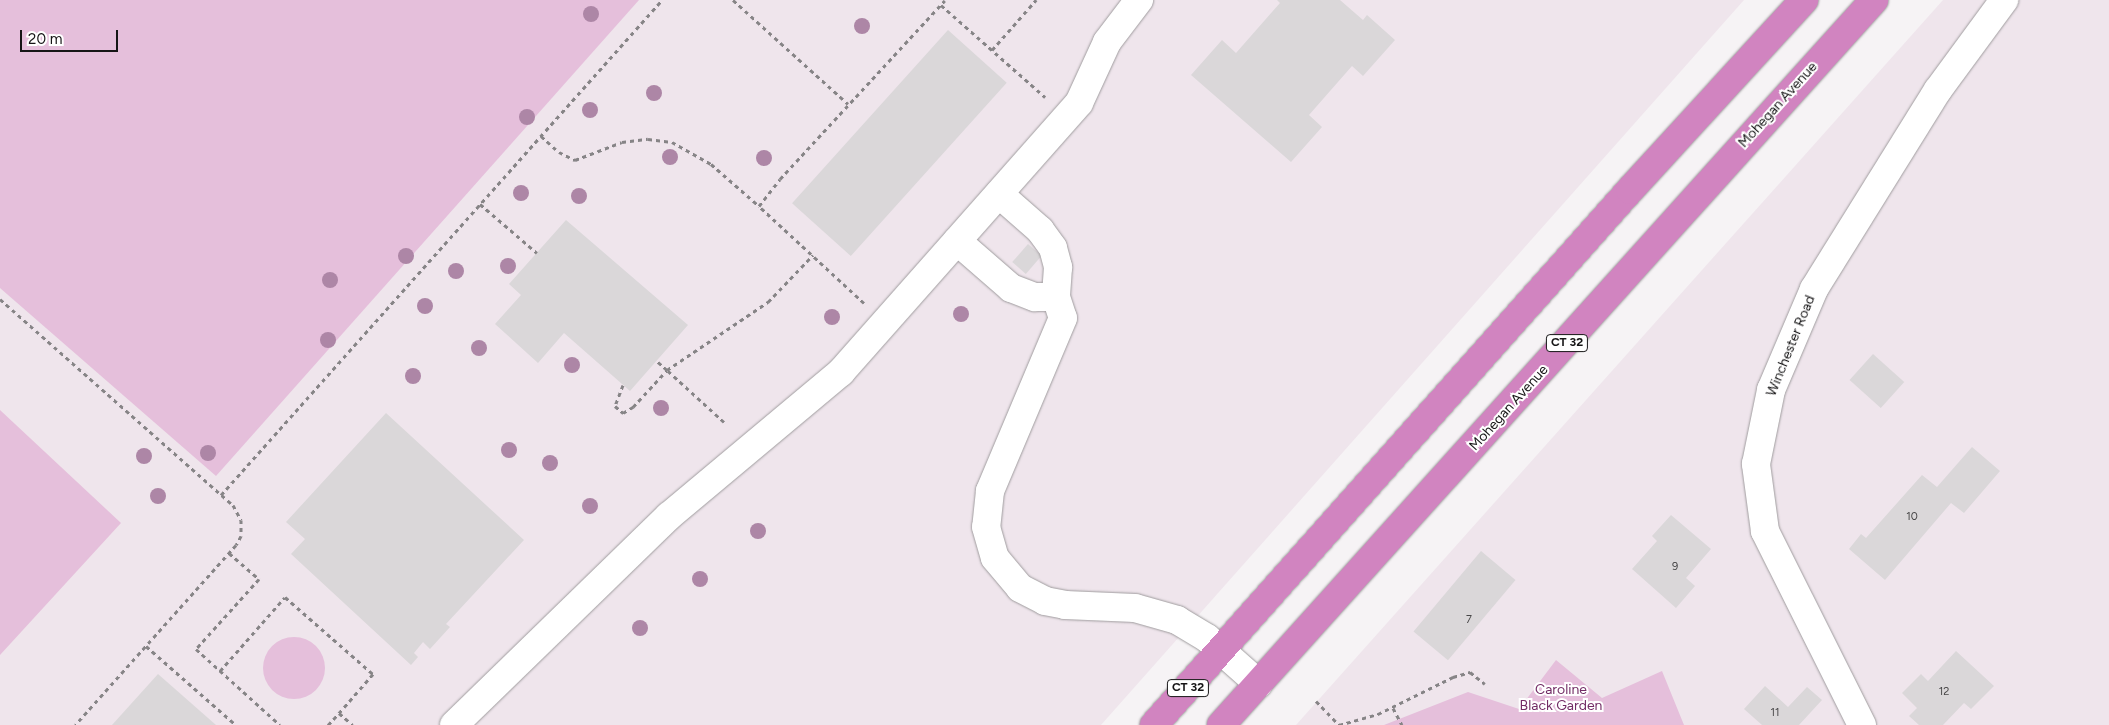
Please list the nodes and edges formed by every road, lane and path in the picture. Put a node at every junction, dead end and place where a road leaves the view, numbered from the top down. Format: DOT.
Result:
graph roads {
  1 [pos="662,0"];
  2 [pos="733,0"];
  3 [pos="945,0"];
  4 [pos="1036,0"];
  5 [pos="1139,0"];
  6 [pos="1804,0"];
  7 [pos="1874,0"];
  8 [pos="2004,0"];
  9 [pos="941,5"];
  10 [pos="992,50"];
  11 [pos="1050,102"];
  12 [pos="848,104"];
  13 [pos="541,136"];
  14 [pos="999,194"];
  15 [pos="480,204"];
  16 [pos="759,206"];
  17 [pos="957,241"];
  18 [pos="537,253"];
  19 [pos="813,255"];
  20 [pos="1056,297"];
  21 [pos="0,298"];
  22 [pos="868,306"];
  23 [pos="657,361"];
  24 [pos="667,370"];
  25 [pos="623,385"];
  26 [pos="724,422"];
  27 [pos="221,495"];
  28 [pos="229,553"];
  29 [pos="146,646"];
  30 [pos="1221,650"];
  31 [pos="220,671"];
  32 [pos="1259,684"];
  33 [pos="1485,684"];
  34 [pos="1316,701"];
  35 [pos="1393,708"];
  36 [pos="339,713"];
  37 [pos="75,725"];
  38 [pos="236,725"];
  39 [pos="280,725"];
  40 [pos="328,725"];
  41 [pos="353,725"];
  42 [pos="454,725"];
  43 [pos="1154,725"];
  44 [pos="1221,725"];
  45 [pos="1339,725"];
  46 [pos="1402,725"];
  47 [pos="1862,725"];
  1 -- 13 [label="path"];
  2 -- 12 [label="path"];
  3 -- 9 [label="path"];
  4 -- 10 [label="path"];
  5 -- 14 [label="street"];
  6 -- 30 [label="highway, CT 32"];
  7 -- 32 [label="highway, Mohegan Avenue / CT 32"];
  8 -- 47 [label="street, Winchester Road"];
  9 -- 10 [label="path"];
  9 -- 12 [label="path"];
  10 -- 11 [label="path"];
  12 -- 16 [label="path"];
  13 -- 15 [label="path"];
  13 -- 16 [label="path"];
  14 -- 17 [label="street"];
  14 -- 20 [label="street"];
  15 -- 18 [label="path"];
  15 -- 27 [label="path"];
  16 -- 19 [label="path"];
  17 -- 20 [label="street"];
  17 -- 42 [label="street"];
  19 -- 22 [label="path"];
  19 -- 24 [label="path"];
  20 -- 30 [label="street"];
  21 -- 27 [label="path"];
  23 -- 24 [label="path"];
  24 -- 25 [label="path"];
  24 -- 26 [label="path"];
  27 -- 28 [label="path"];
  28 -- 29 [label="path"];
  28 -- 31 [label="path"];
  29 -- 37 [label="path"];
  29 -- 38 [label="path"];
  30 -- 32 [label="street"];
  30 -- 43 [label="highway, CT 32"];
  31 -- 36 [label="path"];
  31 -- 39 [label="path"];
  32 -- 44 [label="highway, Mohegan Avenue / CT 32"];
  33 -- 35 [label="path"];
  34 -- 45 [label="path"];
  35 -- 45 [label="path"];
  35 -- 46 [label="path"];
  36 -- 40 [label="path"];
  36 -- 41 [label="path"];
}
